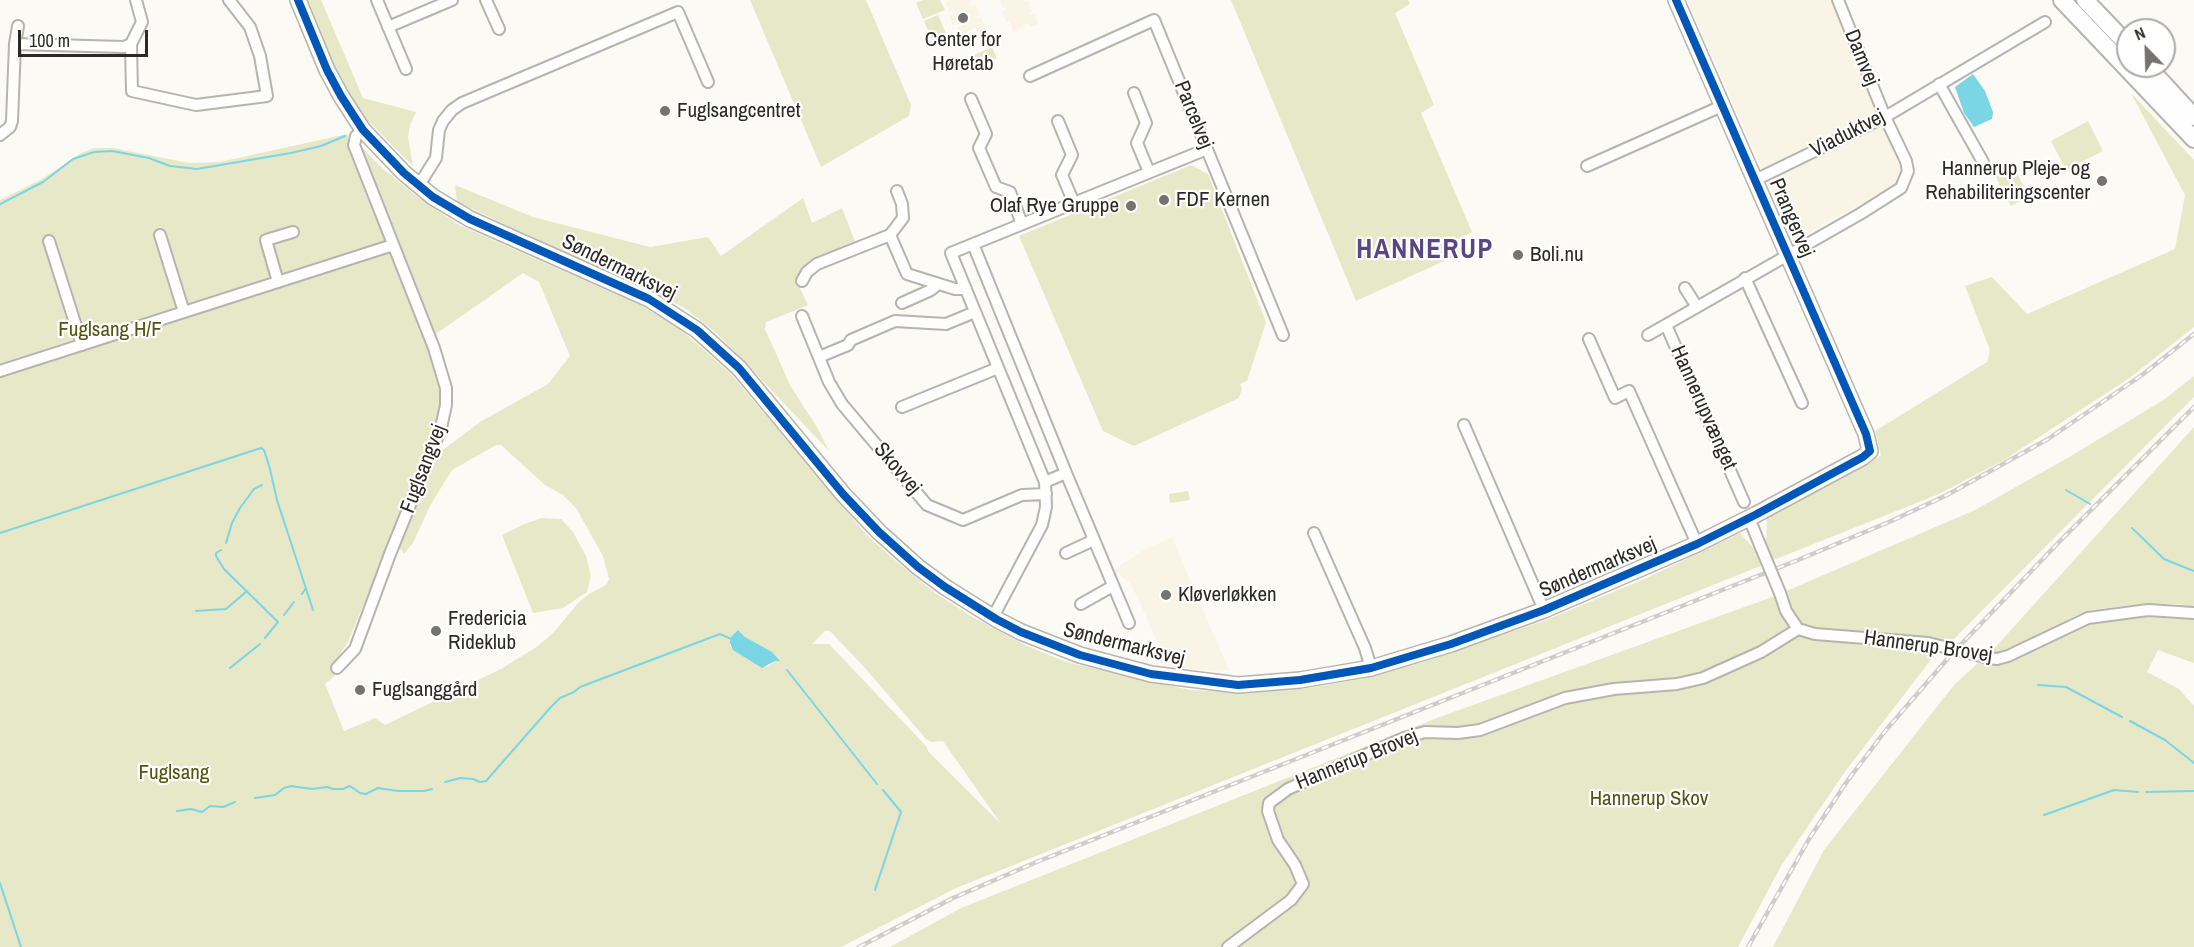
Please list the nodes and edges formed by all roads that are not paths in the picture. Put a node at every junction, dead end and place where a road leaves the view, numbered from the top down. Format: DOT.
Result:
graph roads {
  1 [pos="136,0"];
  2 [pos="229,0"];
  3 [pos="298,0"];
  4 [pos="377,0"];
  5 [pos="452,0"];
  6 [pos="486,0"];
  7 [pos="1676,0"];
  8 [pos="1838,0"];
  9 [pos="2062,0"];
  10 [pos="2085,0"];
  11 [pos="2045,22"];
  12 [pos="18,26"];
  13 [pos="388,27"];
  14 [pos="499,29"];
  15 [pos="2116,32"];
  16 [pos="15,44"];
  17 [pos="131,44"];
  18 [pos="406,69"];
  19 [pos="1030,76"];
  20 [pos="2159,78"];
  21 [pos="708,82"];
  22 [pos="1939,84"];
  23 [pos="1134,93"];
  24 [pos="971,99"];
  25 [pos="1722,106"];
  26 [pos="1885,117"];
  27 [pos="2194,117"];
  28 [pos="1058,121"];
  29 [pos="363,130"];
  30 [pos="0,135"];
  31 [pos="2194,140"];
  32 [pos="1207,149"];
  33 [pos="1983,162"];
  34 [pos="1587,166"];
  35 [pos="1149,172"];
  36 [pos="1755,180"];
  37 [pos="419,185"];
  38 [pos="897,191"];
  39 [pos="1074,203"];
  40 [pos="1022,224"];
  41 [pos="293,232"];
  42 [pos="890,235"];
  43 [pos="160,236"];
  44 [pos="50,241"];
  45 [pos="393,244"];
  46 [pos="973,244"];
  47 [pos="1787,255"];
  48 [pos="1745,278"];
  49 [pos="802,281"];
  50 [pos="278,282"];
  51 [pos="938,284"];
  52 [pos="1685,288"];
  53 [pos="966,289"];
  54 [pos="902,303"];
  55 [pos="1697,306"];
  56 [pos="184,312"];
  57 [pos="975,312"];
  58 [pos="802,316"];
  59 [pos="1666,325"];
  60 [pos="1283,335"];
  61 [pos="1648,335"];
  62 [pos="1589,339"];
  63 [pos="82,345"];
  64 [pos="819,357"];
  65 [pos="998,368"];
  66 [pos="0,371"];
  67 [pos="1802,403"];
  68 [pos="902,407"];
  69 [pos="1464,426"];
  70 [pos="1870,451"];
  71 [pos="1066,473"];
  72 [pos="1045,488"];
  73 [pos="1744,502"];
  74 [pos="1749,518"];
  75 [pos="1314,533"];
  76 [pos="1094,540"];
  77 [pos="1697,544"];
  78 [pos="1066,553"];
  79 [pos="1113,586"];
  80 [pos="1081,604"];
  81 [pos="1544,610"];
  82 [pos="2194,613"];
  83 [pos="993,617"];
  84 [pos="1129,623"];
  85 [pos="1798,629"];
  86 [pos="337,668"];
  87 [pos="1371,668"];
  88 [pos="1228,947"];
  1 -- 17 [label="street"];
  2 -- 17 [label="street"];
  3 -- 29 [label="street, Søndermarksvej"];
  4 -- 13 [label="street"];
  5 -- 13 [label="street"];
  6 -- 14 [label="street"];
  7 -- 25 [label="street, Prangervej"];
  8 -- 26 [label="street, Damvej"];
  9 -- 31 [label="main road"];
  10 -- 15 [label="main road"];
  11 -- 22 [label="street, Viaduktvej"];
  12 -- 16 [label="street"];
  13 -- 18 [label="street"];
  16 -- 17 [label="street"];
  16 -- 30 [label="street"];
  19 -- 32 [label="street, Parcelvej"];
  20 -- 27 [label="main road"];
  21 -- 37 [label="street"];
  22 -- 26 [label="street, Viaduktvej"];
  22 -- 33 [label="street"];
  23 -- 35 [label="street"];
  24 -- 40 [label="street"];
  25 -- 34 [label="street"];
  25 -- 36 [label="street, Prangervej"];
  26 -- 36 [label="street, Viaduktvej"];
  26 -- 47 [label="street, Prangervej"];
  28 -- 39 [label="street"];
  29 -- 37 [label="street, Søndermarksvej"];
  29 -- 45 [label="street, Fuglsangvej"];
  32 -- 35 [label="street"];
  32 -- 60 [label="street, Parcelvej"];
  35 -- 39 [label="street"];
  36 -- 47 [label="street, Prangervej"];
  37 -- 83 [label="street, Søndermarksvej"];
  38 -- 42 [label="street"];
  39 -- 40 [label="street"];
  40 -- 46 [label="street"];
  41 -- 50 [label="street"];
  42 -- 49 [label="street"];
  42 -- 51 [label="street"];
  43 -- 56 [label="street"];
  44 -- 63 [label="street"];
  45 -- 50 [label="street"];
  45 -- 86 [label="street, Fuglsangvej"];
  46 -- 53 [label="street"];
  46 -- 71 [label="street"];
  47 -- 48 [label="street, Hannerupvænget"];
  47 -- 70 [label="street, Prangervej"];
  48 -- 55 [label="street, Hannerupvænget"];
  48 -- 67 [label="street"];
  50 -- 56 [label="street"];
  51 -- 53 [label="street"];
  51 -- 54 [label="street"];
  52 -- 55 [label="street"];
  53 -- 57 [label="street"];
  55 -- 59 [label="street, Hannerupvænget"];
  56 -- 63 [label="street"];
  57 -- 64 [label="street"];
  57 -- 65 [label="street"];
  58 -- 64 [label="street, Skovvej"];
  59 -- 61 [label="street, Hannerupvænget"];
  59 -- 73 [label="street, Hannerupvænget"];
  62 -- 77 [label="street"];
  63 -- 66 [label="street"];
  64 -- 72 [label="street, Skovvej"];
  65 -- 68 [label="street"];
  65 -- 72 [label="street"];
  69 -- 81 [label="street, Søndermarksvej"];
  70 -- 74 [label="street, Søndermarksvej"];
  71 -- 72 [label="street, Skovvej"];
  71 -- 76 [label="street"];
  72 -- 83 [label="street"];
  74 -- 77 [label="street, Søndermarksvej"];
  74 -- 85 [label="street, bridge"];
  75 -- 87 [label="street"];
  76 -- 78 [label="street"];
  76 -- 79 [label="street"];
  77 -- 81 [label="street, Søndermarksvej"];
  79 -- 80 [label="street"];
  79 -- 84 [label="street"];
  81 -- 87 [label="street, Søndermarksvej"];
  82 -- 85 [label="street, Hannerup Brovej, bridge"];
  83 -- 87 [label="street, Søndermarksvej"];
  85 -- 88 [label="street, Hannerup Brovej"];
}
